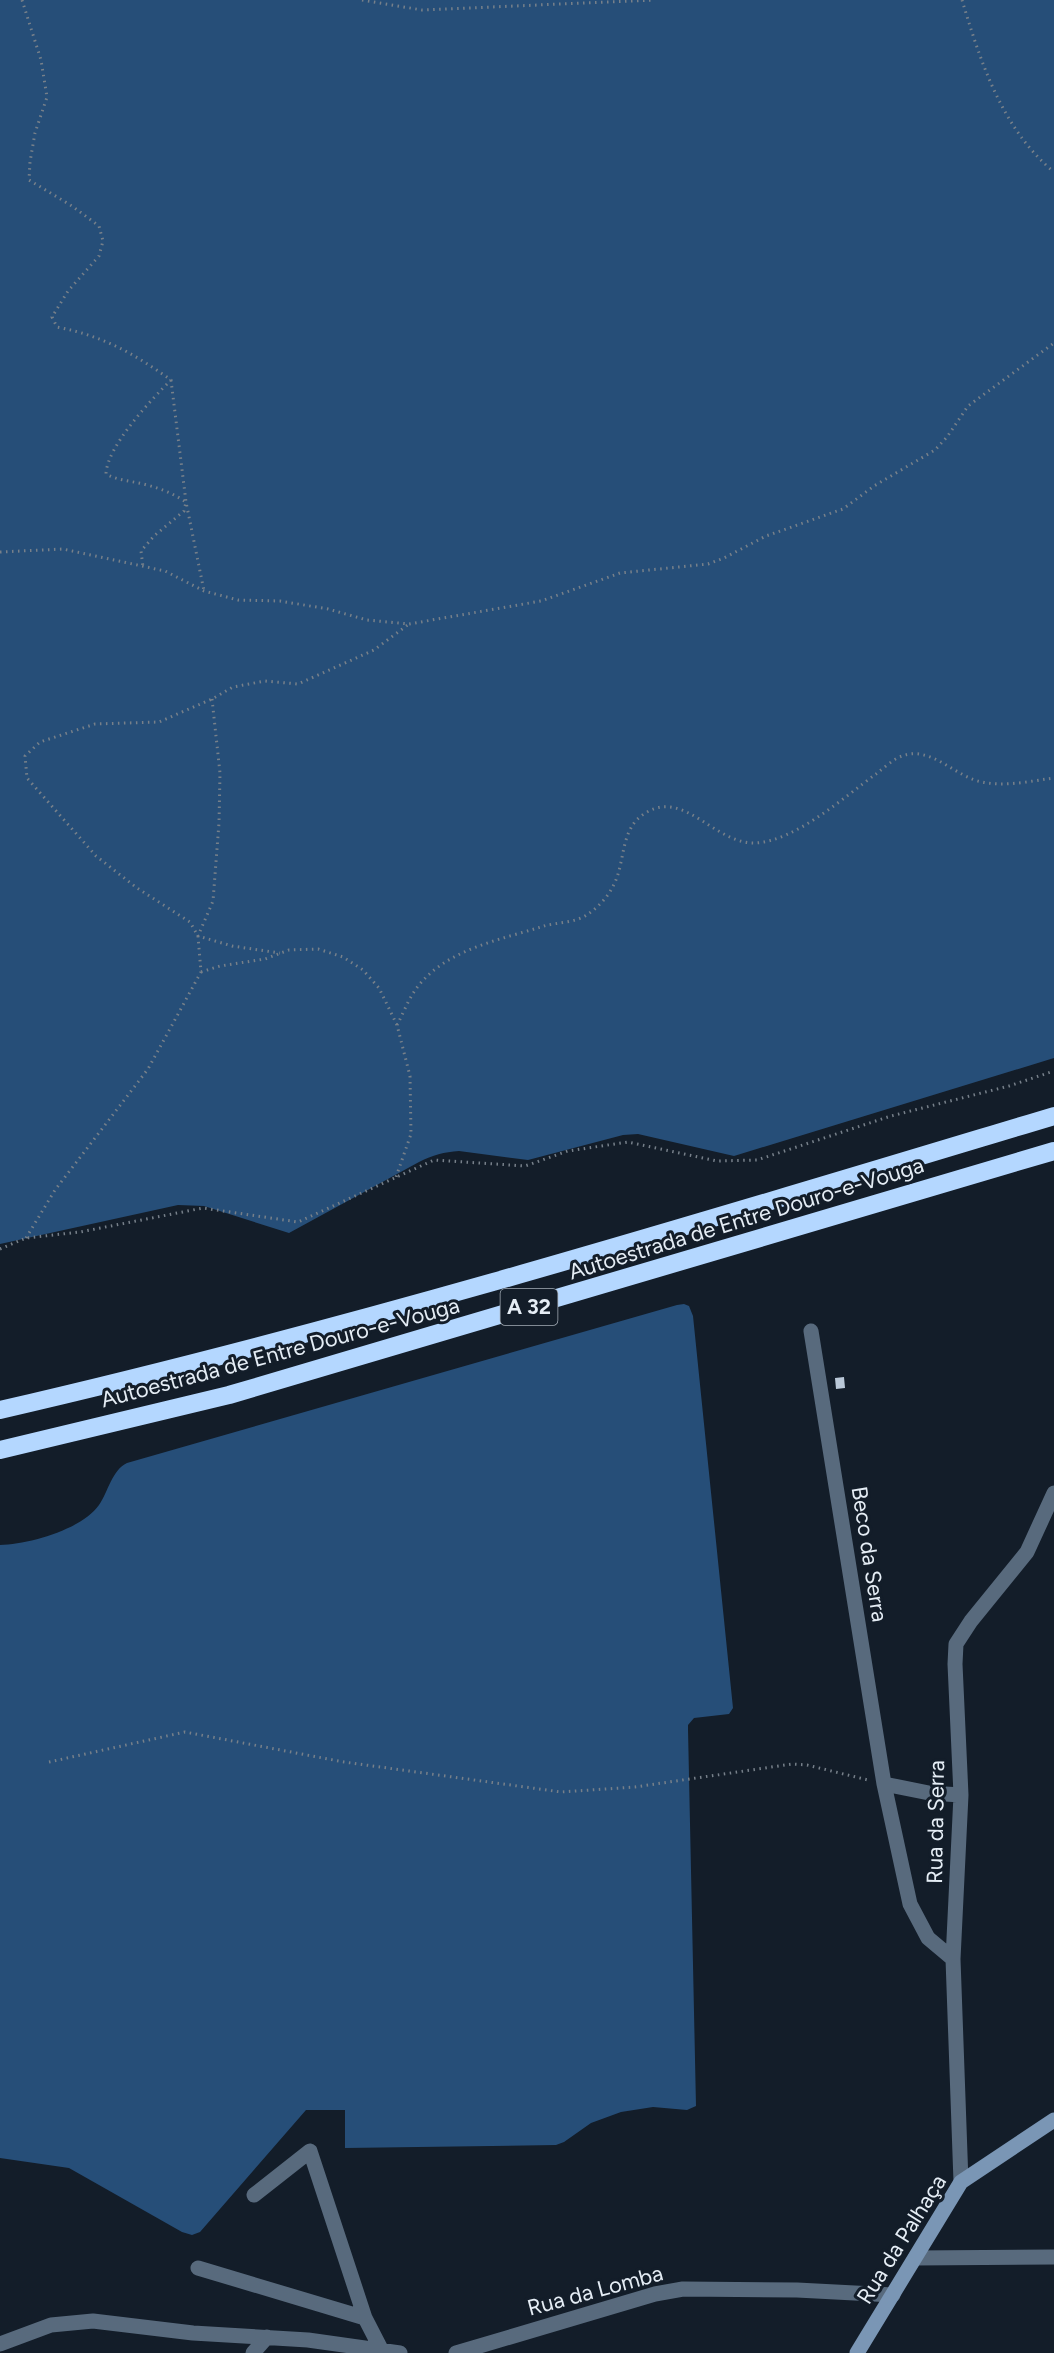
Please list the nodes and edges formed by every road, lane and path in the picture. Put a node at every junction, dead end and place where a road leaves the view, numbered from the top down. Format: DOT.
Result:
graph roads {
  1 [pos="22,0"];
  2 [pos="362,0"];
  3 [pos="654,0"];
  4 [pos="962,0"];
  5 [pos="1054,172"];
  6 [pos="1054,343"];
  7 [pos="171,380"];
  8 [pos="186,502"];
  9 [pos="0,552"];
  10 [pos="143,567"];
  11 [pos="204,591"];
  12 [pos="409,624"];
  13 [pos="212,699"];
  14 [pos="1054,778"];
  15 [pos="198,936"];
  16 [pos="281,953"];
  17 [pos="201,972"];
  18 [pos="397,1025"];
  19 [pos="1054,1071"];
  20 [pos="1054,1116"];
  21 [pos="1054,1151"];
  22 [pos="395,1178"];
  23 [pos="26,1238"];
  24 [pos="0,1249"];
  25 [pos="811,1331"];
  26 [pos="0,1410"];
  27 [pos="0,1450"];
  28 [pos="1054,1493"];
  29 [pos="50,1762"];
  30 [pos="884,1784"];
  31 [pos="961,1795"];
  32 [pos="953,1959"];
  33 [pos="1054,2120"];
  34 [pos="961,2182"];
  35 [pos="254,2195"];
  36 [pos="1054,2257"];
  37 [pos="915,2258"];
  38 [pos="198,2268"];
  39 [pos="893,2295"];
  40 [pos="365,2318"];
  41 [pos="267,2337"];
  42 [pos="0,2344"];
  43 [pos="382,2352"];
  44 [pos="253,2353"];
  45 [pos="400,2353"];
  46 [pos="456,2353"];
  47 [pos="857,2353"];
  1 -- 7 [label="path"];
  2 -- 3 [label="path"];
  4 -- 5 [label="path"];
  6 -- 12 [label="path"];
  7 -- 8 [label="path"];
  7 -- 8 [label="path"];
  8 -- 10 [label="path"];
  8 -- 11 [label="path"];
  9 -- 10 [label="path"];
  10 -- 11 [label="path"];
  11 -- 12 [label="path"];
  12 -- 13 [label="path"];
  13 -- 15 [label="path"];
  13 -- 15 [label="path"];
  14 -- 18 [label="path"];
  15 -- 16 [label="path"];
  15 -- 17 [label="path"];
  16 -- 17 [label="path"];
  16 -- 18 [label="path"];
  17 -- 23 [label="path"];
  18 -- 22 [label="path"];
  19 -- 22 [label="path"];
  20 -- 26 [label="highway, Autoestrada de Entre Douro-e-Vouga / A 32"];
  21 -- 27 [label="highway, Autoestrada de Entre Douro-e-Vouga / A 32"];
  22 -- 23 [label="path"];
  23 -- 24 [label="path"];
  25 -- 30 [label="street, Beco da Serra"];
  28 -- 31 [label="street, Rua da Serra"];
  29 -- 30 [label="path"];
  30 -- 31 [label="street"];
  30 -- 32 [label="street, Beco da Serra"];
  31 -- 32 [label="street, Rua da Serra"];
  32 -- 34 [label="street, Rua da Serra"];
  33 -- 34 [label="street, Rua da Palhaça"];
  34 -- 37 [label="street, Rua da Palhaça"];
  35 -- 40 [label="street"];
  36 -- 37 [label="street"];
  37 -- 39 [label="street, Rua da Palhaça"];
  38 -- 40 [label="street"];
  39 -- 46 [label="street, Rua da Lomba"];
  39 -- 47 [label="street, Rua da Palhaça"];
  40 -- 43 [label="street"];
  41 -- 42 [label="street"];
  41 -- 43 [label="street"];
  41 -- 44 [label="street"];
  43 -- 45 [label="street"];
}
